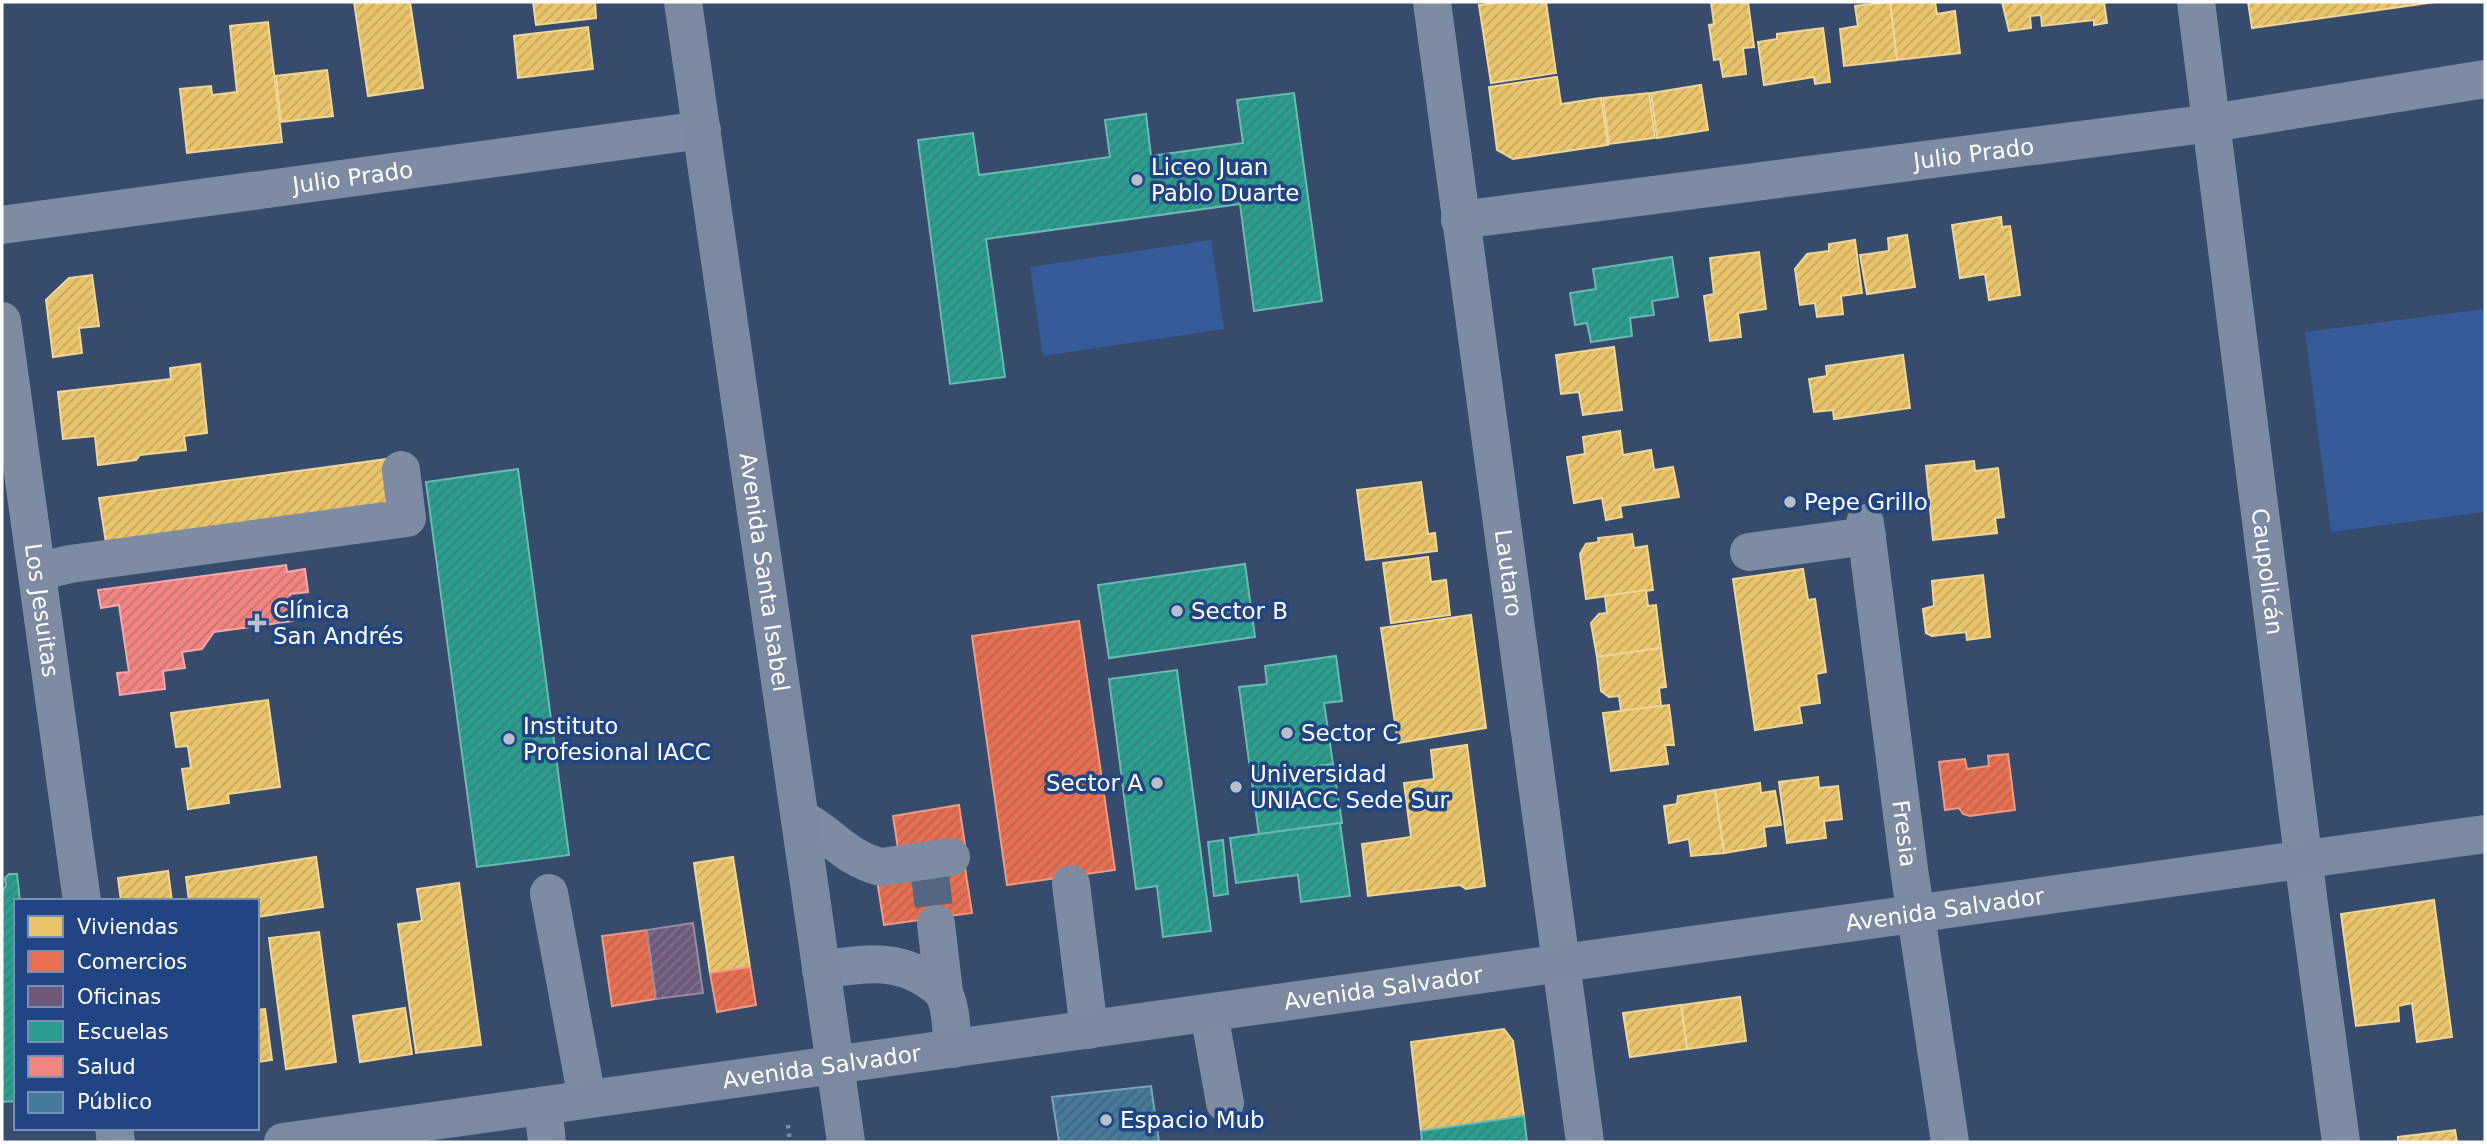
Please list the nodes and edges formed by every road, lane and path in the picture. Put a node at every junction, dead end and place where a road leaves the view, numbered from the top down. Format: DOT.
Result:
graph roads {
  1 [pos="683,2"];
  2 [pos="1432,2"];
  3 [pos="2196,2"];
  4 [pos="2485,79"];
  5 [pos="2212,123"];
  6 [pos="702,130"];
  7 [pos="1461,220"];
  8 [pos="2,225"];
  9 [pos="2,321"];
  10 [pos="401,470"];
  11 [pos="1749,552"];
  12 [pos="37,572"];
  13 [pos="800,818"];
  14 [pos="2485,834"];
  15 [pos="2304,858"];
  16 [pos="936,862"];
  17 [pos="1071,884"];
  18 [pos="549,893"];
  19 [pos="82,899"];
  20 [pos="1916,912"];
  21 [pos="936,924"];
  22 [pos="1561,962"];
  23 [pos="821,970"];
  24 [pos="944,993"];
  25 [pos="1209,1013"];
  26 [pos="1089,1030"];
  27 [pos="953,1049"];
  28 [pos="835,1066"];
  29 [pos="587,1099"];
  30 [pos="1225,1103"];
  31 [pos="545,1124"];
  32 [pos="788,1125"];
  33 [pos="283,1142"];
  34 [pos="790,1142"];
  35 [pos="846,1142"];
  36 [pos="1586,1142"];
  37 [pos="1950,1142"];
  38 [pos="2341,1142"];
  1 -- 6 [label="main road, Avenida Santa Isabel"];
  2 -- 7 [label="street, Lautaro"];
  3 -- 5 [label="street, Caupolicán"];
  4 -- 5 [label="street, Julio Prado"];
  5 -- 7 [label="street, Julio Prado"];
  5 -- 15 [label="street, Caupolicán"];
  6 -- 8 [label="street, Julio Prado"];
  6 -- 13 [label="main road, Avenida Santa Isabel"];
  7 -- 22 [label="street, Lautaro"];
  9 -- 12 [label="street, Los Jesuitas"];
  10 -- 12 [label="street"];
  11 -- 20 [label="street, Fresia"];
  12 -- 19 [label="street, Los Jesuitas"];
  13 -- 16 [label="street"];
  13 -- 23 [label="main road, Avenida Santa Isabel"];
  14 -- 15 [label="main road, Avenida Salvador"];
  15 -- 20 [label="main road, Avenida Salvador"];
  15 -- 38 [label="street, Caupolicán"];
  17 -- 26 [label="street"];
  18 -- 29 [label="street"];
  20 -- 22 [label="main road, Avenida Salvador"];
  20 -- 37 [label="street, Fresia"];
  21 -- 24 [label="street"];
  22 -- 25 [label="main road, Avenida Salvador"];
  22 -- 36 [label="street, Lautaro"];
  23 -- 24 [label="street"];
  23 -- 28 [label="main road, Avenida Santa Isabel"];
  24 -- 27 [label="street"];
  25 -- 26 [label="main road, Avenida Salvador"];
  25 -- 30 [label="street"];
  26 -- 27 [label="main road, Avenida Salvador"];
  27 -- 28 [label="main road, Avenida Salvador"];
  28 -- 29 [label="main road, Avenida Salvador"];
  28 -- 35 [label="main road, Avenida Santa Isabel"];
  29 -- 31 [label="main road, Avenida Salvador"];
  31 -- 33 [label="main road, Avenida Salvador"];
  32 -- 34 [label="path"];
}
